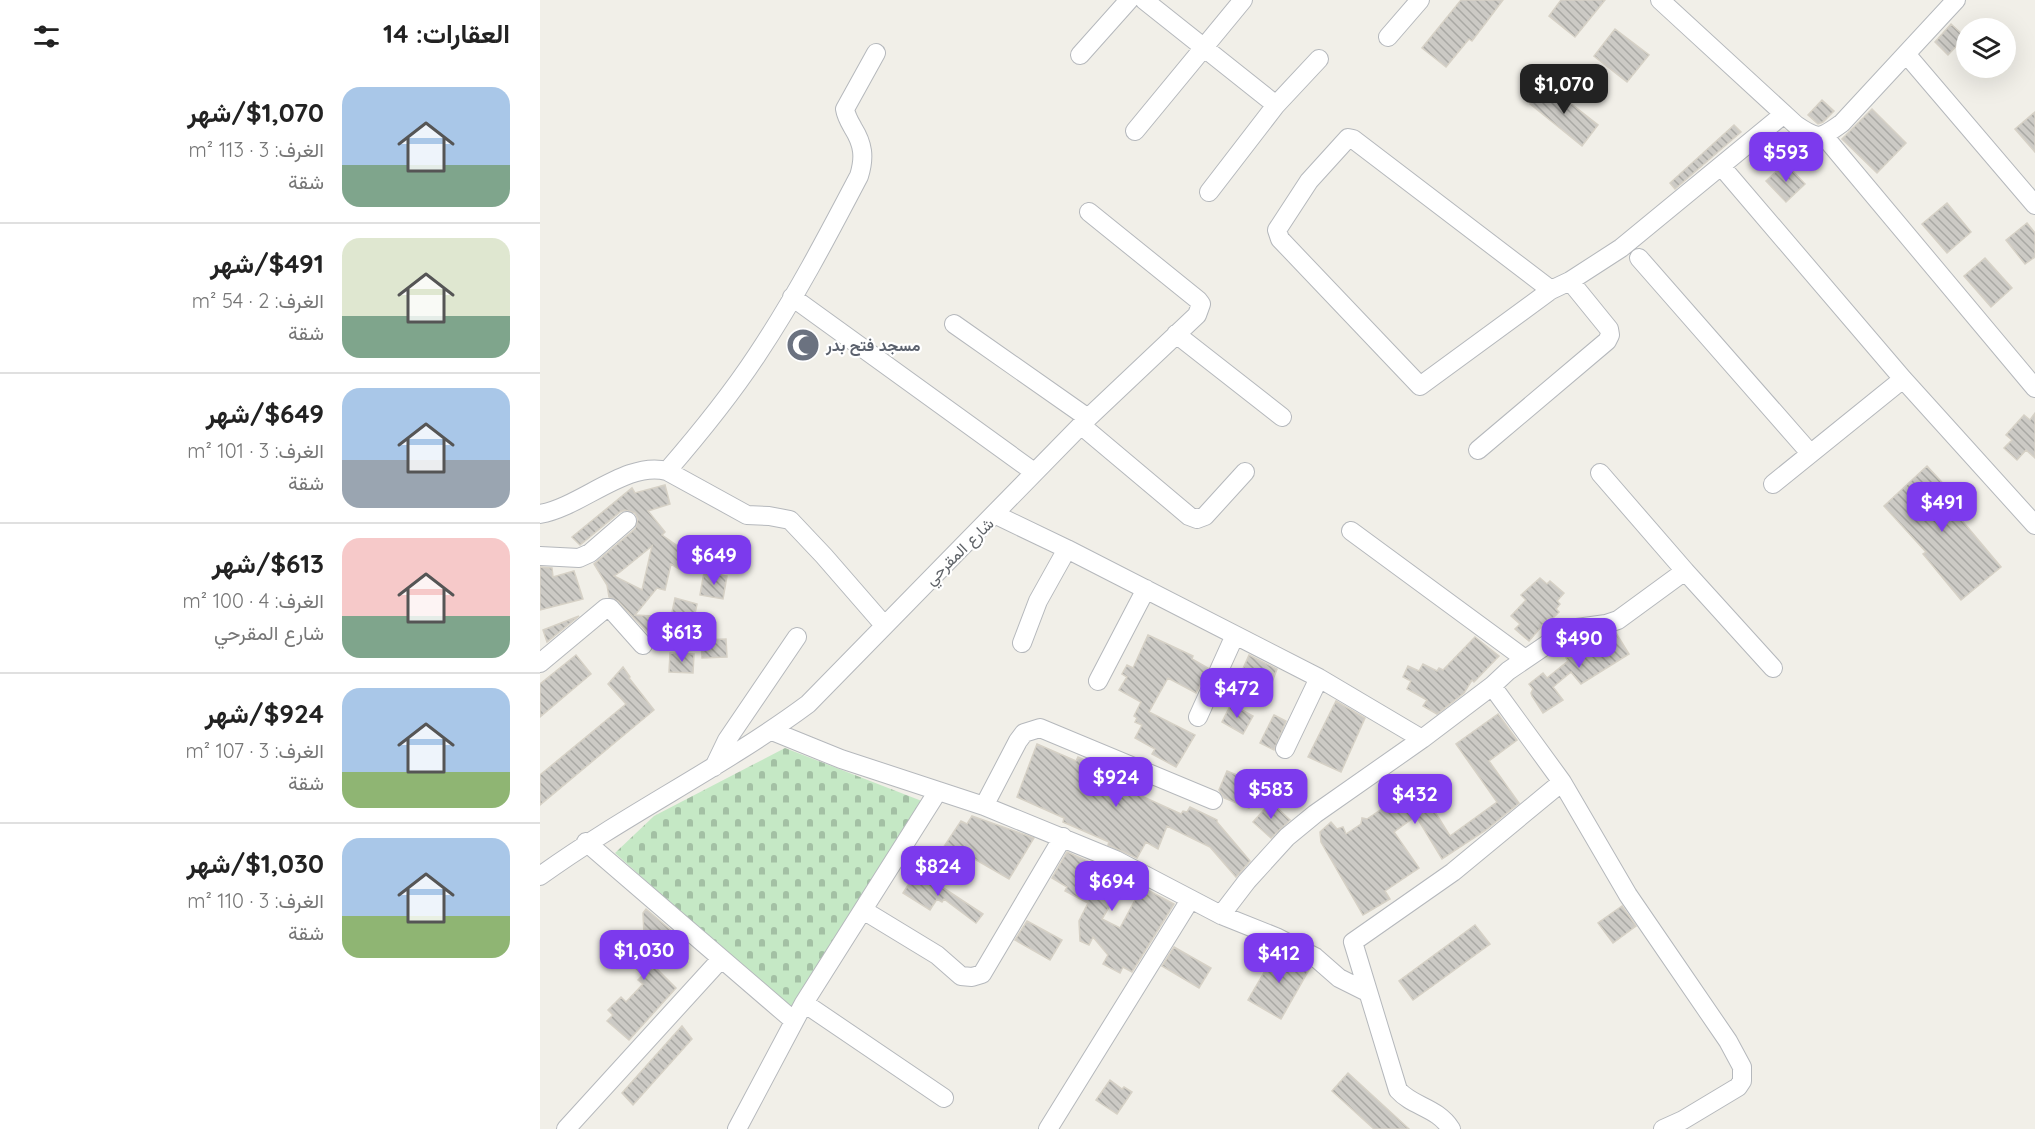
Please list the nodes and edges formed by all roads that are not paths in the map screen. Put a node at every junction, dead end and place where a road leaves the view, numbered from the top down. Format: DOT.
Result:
graph roads {
  1 [pos="1129,0"];
  2 [pos="1144,0"];
  3 [pos="1243,0"];
  4 [pos="1420,0"];
  5 [pos="1660,0"];
  6 [pos="1956,0"];
  7 [pos="1388,37"];
  8 [pos="1203,48"];
  9 [pos="876,53"];
  10 [pos="1080,55"];
  11 [pos="1907,55"];
  12 [pos="1318,59"];
  13 [pos="1276,105"];
  14 [pos="1784,114"];
  15 [pos="1135,131"];
  16 [pos="1824,136"];
  17 [pos="1721,166"];
  18 [pos="1209,192"];
  19 [pos="2032,196"];
  20 [pos="1089,212"];
  21 [pos="1639,258"];
  22 [pos="1570,281"];
  23 [pos="1551,290"];
  24 [pos="792,297"];
  25 [pos="954,324"];
  26 [pos="1176,334"];
  27 [pos="1904,379"];
  28 [pos="2035,388"];
  29 [pos="1282,417"];
  30 [pos="1085,422"];
  31 [pos="1478,450"];
  32 [pos="1810,453"];
  33 [pos="667,471"];
  34 [pos="1034,472"];
  35 [pos="1245,472"];
  36 [pos="1600,472"];
  37 [pos="1773,484"];
  38 [pos="540,514"];
  39 [pos="994,514"];
  40 [pos="627,522"];
  41 [pos="2035,525"];
  42 [pos="1351,531"];
  43 [pos="1067,549"];
  44 [pos="540,556"];
  45 [pos="1685,571"];
  46 [pos="1146,589"];
  47 [pos="884,625"];
  48 [pos="1235,635"];
  49 [pos="797,637"];
  50 [pos="1022,643"];
  51 [pos="643,645"];
  52 [pos="1525,659"];
  53 [pos="540,663"];
  54 [pos="1773,668"];
  55 [pos="1319,678"];
  56 [pos="1098,681"];
  57 [pos="1492,686"];
  58 [pos="1198,717"];
  59 [pos="772,731"];
  60 [pos="1422,739"];
  61 [pos="1285,749"];
  62 [pos="714,766"];
  63 [pos="1562,782"];
  64 [pos="938,791"];
  65 [pos="1213,800"];
  66 [pos="984,806"];
  67 [pos="1062,837"];
  68 [pos="586,842"];
  69 [pos="540,876"];
  70 [pos="1190,900"];
  71 [pos="863,910"];
  72 [pos="1221,915"];
  73 [pos="721,958"];
  74 [pos="1367,992"];
  75 [pos="804,1003"];
  76 [pos="794,1021"];
  77 [pos="944,1098"];
  78 [pos="1669,1128"];
  79 [pos="566,1129"];
  80 [pos="737,1129"];
  81 [pos="1048,1129"];
  82 [pos="1451,1129"];
  1 -- 10 [label="street"];
  2 -- 8 [label="street"];
  3 -- 8 [label="street"];
  4 -- 7 [label="street"];
  5 -- 14 [label="street"];
  6 -- 11 [label="street"];
  8 -- 13 [label="street"];
  8 -- 15 [label="street"];
  9 -- 24 [label="street"];
  11 -- 16 [label="street"];
  11 -- 19 [label="street"];
  12 -- 13 [label="street"];
  13 -- 18 [label="street"];
  14 -- 16 [label="street"];
  14 -- 17 [label="street"];
  16 -- 28 [label="street"];
  17 -- 22 [label="street"];
  17 -- 27 [label="street"];
  20 -- 26 [label="street"];
  21 -- 32 [label="street"];
  22 -- 23 [label="street"];
  22 -- 31 [label="street"];
  23 -- 23 [label="street"];
  24 -- 33 [label="street"];
  24 -- 34 [label="street"];
  25 -- 30 [label="street"];
  26 -- 29 [label="street"];
  26 -- 30 [label="street"];
  27 -- 32 [label="street"];
  27 -- 41 [label="street"];
  30 -- 34 [label="street"];
  30 -- 35 [label="street"];
  32 -- 37 [label="street"];
  33 -- 38 [label="street"];
  33 -- 47 [label="street"];
  34 -- 39 [label="street"];
  36 -- 45 [label="street"];
  39 -- 43 [label="street, شارع المقرحي"];
  39 -- 47 [label="street, شارع المقرحي"];
  40 -- 44 [label="street"];
  42 -- 52 [label="street"];
  43 -- 46 [label="street, شارع المقرحي"];
  43 -- 50 [label="street"];
  45 -- 52 [label="street"];
  45 -- 54 [label="street"];
  46 -- 48 [label="street, شارع المقرحي"];
  46 -- 56 [label="street"];
  47 -- 59 [label="street, شارع المقرحي"];
  48 -- 55 [label="street, شارع المقرحي"];
  48 -- 58 [label="street"];
  49 -- 62 [label="street"];
  51 -- 53 [label="street"];
  52 -- 57 [label="street"];
  55 -- 60 [label="street, شارع المقرحي"];
  55 -- 61 [label="street"];
  57 -- 60 [label="street"];
  57 -- 63 [label="street"];
  59 -- 62 [label="street, شارع المقرحي"];
  59 -- 64 [label="street"];
  60 -- 72 [label="street"];
  62 -- 68 [label="street, شارع المقرحي"];
  63 -- 74 [label="street"];
  63 -- 78 [label="street"];
  64 -- 66 [label="street"];
  64 -- 71 [label="street"];
  65 -- 66 [label="street"];
  66 -- 67 [label="street"];
  67 -- 70 [label="street"];
  67 -- 71 [label="street"];
  68 -- 69 [label="street, شارع المقرحي"];
  68 -- 73 [label="street"];
  70 -- 72 [label="street"];
  70 -- 81 [label="street"];
  71 -- 75 [label="street"];
  72 -- 74 [label="street"];
  73 -- 76 [label="street"];
  73 -- 79 [label="street"];
  74 -- 82 [label="street"];
  75 -- 76 [label="street"];
  75 -- 77 [label="street"];
  76 -- 80 [label="street"];
}
